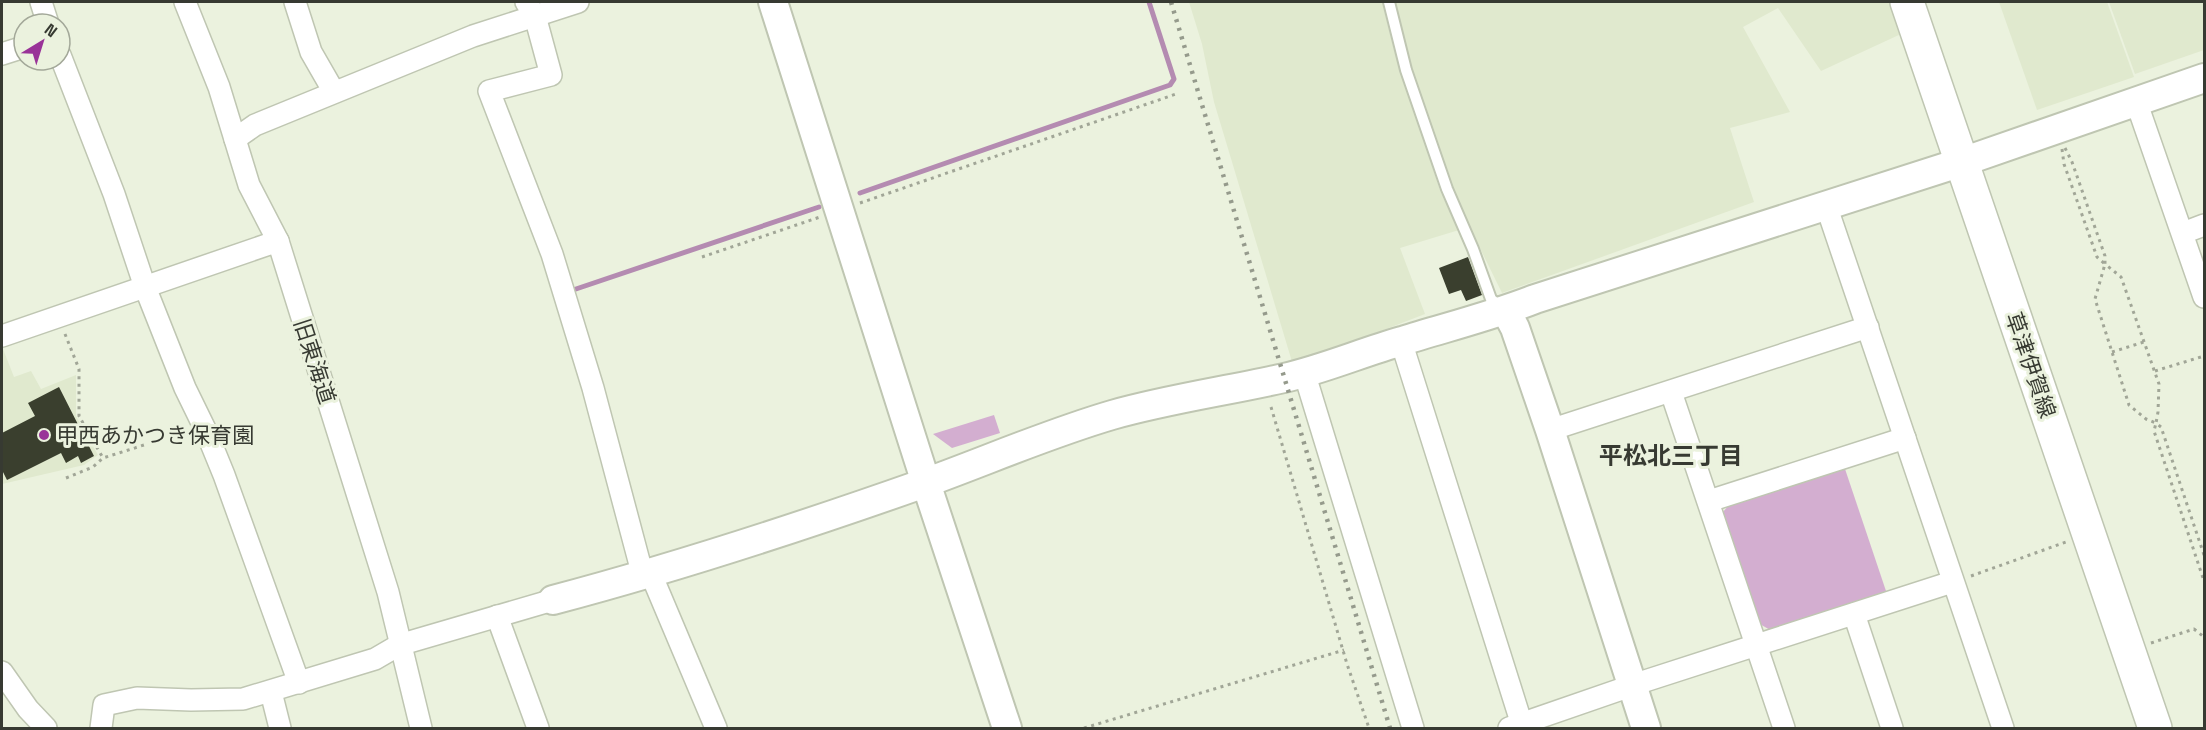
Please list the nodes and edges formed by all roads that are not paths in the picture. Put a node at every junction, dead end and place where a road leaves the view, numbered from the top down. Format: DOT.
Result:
graph roads {
  1 [pos="185,2"];
  2 [pos="295,2"];
  3 [pos="578,2"];
  4 [pos="772,2"];
  5 [pos="1389,2"];
  6 [pos="1907,2"];
  7 [pos="531,9"];
  8 [pos="66,72"];
  9 [pos="2205,78"];
  10 [pos="334,92"];
  11 [pos="2136,102"];
  12 [pos="235,139"];
  13 [pos="1962,162"];
  14 [pos="1826,205"];
  15 [pos="2205,225"];
  16 [pos="2183,232"];
  17 [pos="278,241"];
  18 [pos="145,287"];
  19 [pos="2205,297"];
  20 [pos="1506,311"];
  21 [pos="1868,327"];
  22 [pos="4,329"];
  23 [pos="1401,341"];
  24 [pos="1304,372"];
  25 [pos="1671,392"];
  26 [pos="1550,430"];
  27 [pos="1905,438"];
  28 [pos="926,483"];
  29 [pos="1709,501"];
  30 [pos="647,575"];
  31 [pos="1952,582"];
  32 [pos="553,600"];
  33 [pos="1854,614"];
  34 [pos="497,616"];
  35 [pos="399,645"];
  36 [pos="1757,646"];
  37 [pos="2,672"];
  38 [pos="299,683"];
  39 [pos="1632,686"];
  40 [pos="271,692"];
  41 [pos="1518,727"];
  42 [pos="45,729"];
  43 [pos="101,729"];
  44 [pos="280,729"];
  45 [pos="421,729"];
  46 [pos="538,729"];
  47 [pos="716,729"];
  48 [pos="1007,729"];
  49 [pos="1413,729"];
  50 [pos="1646,729"];
  51 [pos="1784,729"];
  52 [pos="1892,729"];
  53 [pos="2003,729"];
  54 [pos="2155,729"];
  1 -- 12 [label="street, 旧東海道"];
  2 -- 10 [label="street"];
  3 -- 7 [label="street"];
  4 -- 28 [label="street"];
  5 -- 20 [label="lane"];
  6 -- 13 [label="main road, 草津伊賀線"];
  7 -- 10 [label="street"];
  7 -- 30 [label="street"];
  8 -- 18 [label="street"];
  9 -- 11 [label="street"];
  10 -- 12 [label="street"];
  11 -- 13 [label="street"];
  11 -- 16 [label="street"];
  12 -- 17 [label="street, 旧東海道"];
  13 -- 14 [label="street"];
  13 -- 54 [label="main road, 草津伊賀線"];
  14 -- 20 [label="street"];
  14 -- 21 [label="street"];
  15 -- 16 [label="street"];
  16 -- 19 [label="street"];
  17 -- 18 [label="street"];
  17 -- 35 [label="street, 旧東海道"];
  18 -- 22 [label="street"];
  18 -- 38 [label="street"];
  20 -- 23 [label="street"];
  20 -- 26 [label="street"];
  21 -- 25 [label="street"];
  21 -- 27 [label="street"];
  23 -- 24 [label="street"];
  23 -- 41 [label="street"];
  24 -- 28 [label="street"];
  24 -- 49 [label="street"];
  25 -- 26 [label="street"];
  25 -- 29 [label="street"];
  26 -- 39 [label="street"];
  27 -- 29 [label="street"];
  27 -- 31 [label="street"];
  28 -- 30 [label="street"];
  28 -- 48 [label="street"];
  29 -- 36 [label="street"];
  30 -- 32 [label="street"];
  30 -- 47 [label="street"];
  31 -- 33 [label="street"];
  31 -- 53 [label="street"];
  32 -- 34 [label="street"];
  33 -- 36 [label="street"];
  33 -- 52 [label="street"];
  34 -- 35 [label="street"];
  34 -- 46 [label="street"];
  35 -- 38 [label="street"];
  35 -- 45 [label="street, 旧東海道"];
  36 -- 39 [label="street"];
  36 -- 51 [label="street"];
  37 -- 42 [label="street"];
  38 -- 40 [label="street"];
  39 -- 41 [label="street"];
  39 -- 50 [label="street"];
  40 -- 43 [label="street"];
  40 -- 44 [label="street"];
}
